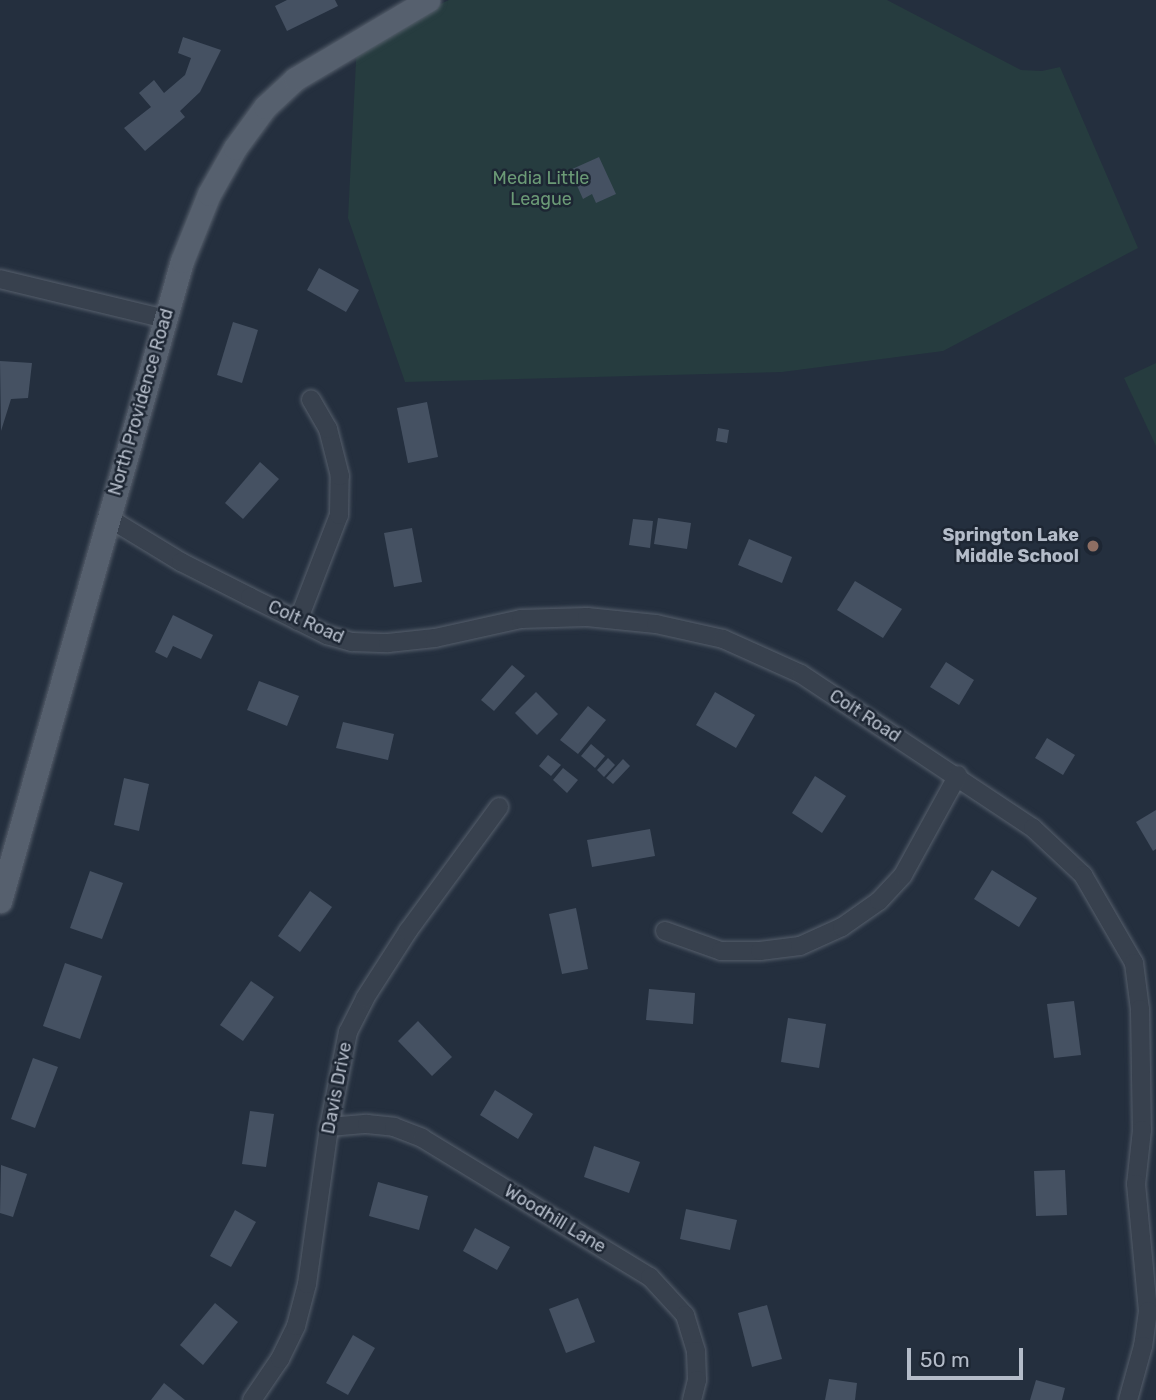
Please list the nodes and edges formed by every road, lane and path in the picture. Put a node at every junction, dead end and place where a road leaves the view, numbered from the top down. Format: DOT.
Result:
graph roads {
  1 [pos="428,0"];
  2 [pos="0,279"];
  3 [pos="165,319"];
  4 [pos="311,400"];
  5 [pos="107,517"];
  6 [pos="298,621"];
  7 [pos="958,775"];
  8 [pos="499,807"];
  9 [pos="0,901"];
  10 [pos="665,931"];
  11 [pos="329,1127"];
  12 [pos="252,1400"];
  13 [pos="692,1400"];
  14 [pos="1128,1400"];
  1 -- 3 [label="main road, North Providence Road"];
  2 -- 3 [label="street"];
  3 -- 5 [label="main road, North Providence Road"];
  4 -- 6 [label="street"];
  5 -- 6 [label="street, Colt Road"];
  5 -- 9 [label="main road, North Providence Road"];
  6 -- 7 [label="street, Colt Road"];
  7 -- 10 [label="street"];
  7 -- 14 [label="street, Colt Road"];
  8 -- 11 [label="street, Davis Drive"];
  11 -- 12 [label="street, Davis Drive"];
  11 -- 13 [label="street, Woodhill Lane"];
}
